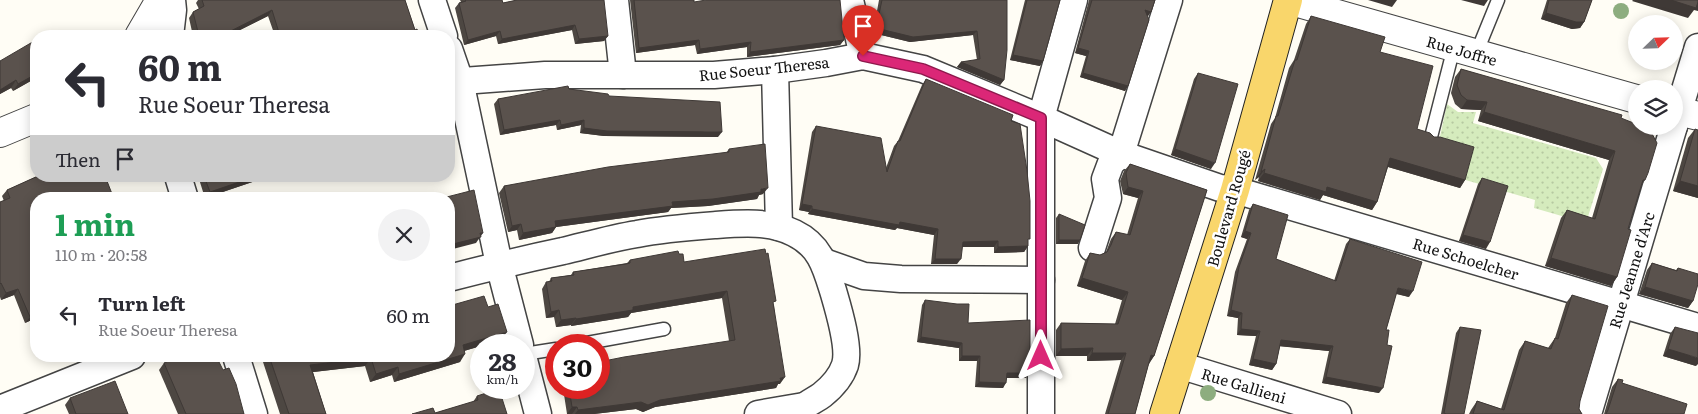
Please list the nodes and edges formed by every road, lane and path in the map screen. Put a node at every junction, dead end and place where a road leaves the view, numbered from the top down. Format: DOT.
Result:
graph roads {
  1 [pos="160,0"];
  2 [pos="172,0"];
  3 [pos="432,0"];
  4 [pos="615,0"];
  5 [pos="850,0"];
  6 [pos="1074,0"];
  7 [pos="1169,0"];
  8 [pos="1288,0"];
  9 [pos="1498,0"];
  10 [pos="142,30"];
  11 [pos="171,30"];
  12 [pos="442,30"];
  13 [pos="1698,47"];
  14 [pos="1465,50"];
  15 [pos="863,56"];
  16 [pos="775,70"];
  17 [pos="623,75"];
  18 [pos="455,82"];
  19 [pos="455,86"];
  20 [pos="1628,97"];
  21 [pos="1683,103"];
  22 [pos="1041,118"];
  23 [pos="30,120"];
  24 [pos="0,133"];
  25 [pos="1674,135"];
  26 [pos="1431,137"];
  27 [pos="1121,154"];
  28 [pos="1235,190"];
  29 [pos="779,227"];
  30 [pos="1092,248"];
  31 [pos="824,262"];
  32 [pos="499,264"];
  33 [pos="455,276"];
  34 [pos="864,276"];
  35 [pos="1041,280"];
  36 [pos="1620,304"];
  37 [pos="840,312"];
  38 [pos="1698,327"];
  39 [pos="664,329"];
  40 [pos="517,334"];
  41 [pos="610,339"];
  42 [pos="117,362"];
  43 [pos="238,362"];
  44 [pos="1179,365"];
  45 [pos="534,399"];
  46 [pos="0,408"];
  47 [pos="802,410"];
  48 [pos="254,414"];
  49 [pos="538,414"];
  50 [pos="758,414"];
  51 [pos="1040,414"];
  52 [pos="1164,414"];
  53 [pos="1338,414"];
  54 [pos="1588,414"];
  1 -- 10 [label="street"];
  2 -- 11 [label="street"];
  3 -- 12 [label="street"];
  4 -- 17 [label="street"];
  5 -- 15 [label="street"];
  6 -- 22 [label="street"];
  7 -- 27 [label="street"];
  8 -- 14 [label="street, Rue Joffre"];
  8 -- 28 [label="main road, Boulevard Rougé"];
  9 -- 14 [label="lane"];
  13 -- 21 [label="street"];
  14 -- 20 [label="street, Rue Joffre"];
  14 -- 26 [label="lane"];
  15 -- 16 [label="street, Rue Soeur Theresa"];
  15 -- 22 [label="street, Rue Soeur Theresa"];
  16 -- 17 [label="street, Rue Soeur Theresa"];
  16 -- 29 [label="street"];
  17 -- 18 [label="street, Rue Soeur Theresa"];
  19 -- 32 [label="street"];
  22 -- 27 [label="street, Rue Soeur Theresa"];
  22 -- 35 [label="street"];
  23 -- 24 [label="street"];
  25 -- 36 [label="street, Rue Jeanne d'Arc"];
  27 -- 28 [label="street, Rue Soeur Theresa"];
  27 -- 30 [label="street"];
  28 -- 36 [label="street, Rue Schoelcher"];
  28 -- 44 [label="main road, Boulevard Rougé"];
  29 -- 31 [label="street"];
  29 -- 32 [label="street"];
  31 -- 34 [label="street"];
  31 -- 37 [label="street"];
  32 -- 33 [label="street"];
  32 -- 40 [label="street"];
  34 -- 35 [label="street"];
  34 -- 37 [label="street"];
  35 -- 51 [label="street"];
  36 -- 38 [label="street, Rue Schoelcher"];
  36 -- 54 [label="street, Rue Jeanne d'Arc"];
  37 -- 47 [label="street"];
  39 -- 41 [label="lane"];
  42 -- 46 [label="street"];
  43 -- 48 [label="street"];
  44 -- 52 [label="main road, Boulevard Rougé"];
  44 -- 53 [label="street, Rue Gallieni"];
  45 -- 49 [label="street"];
  47 -- 50 [label="street"];
}
